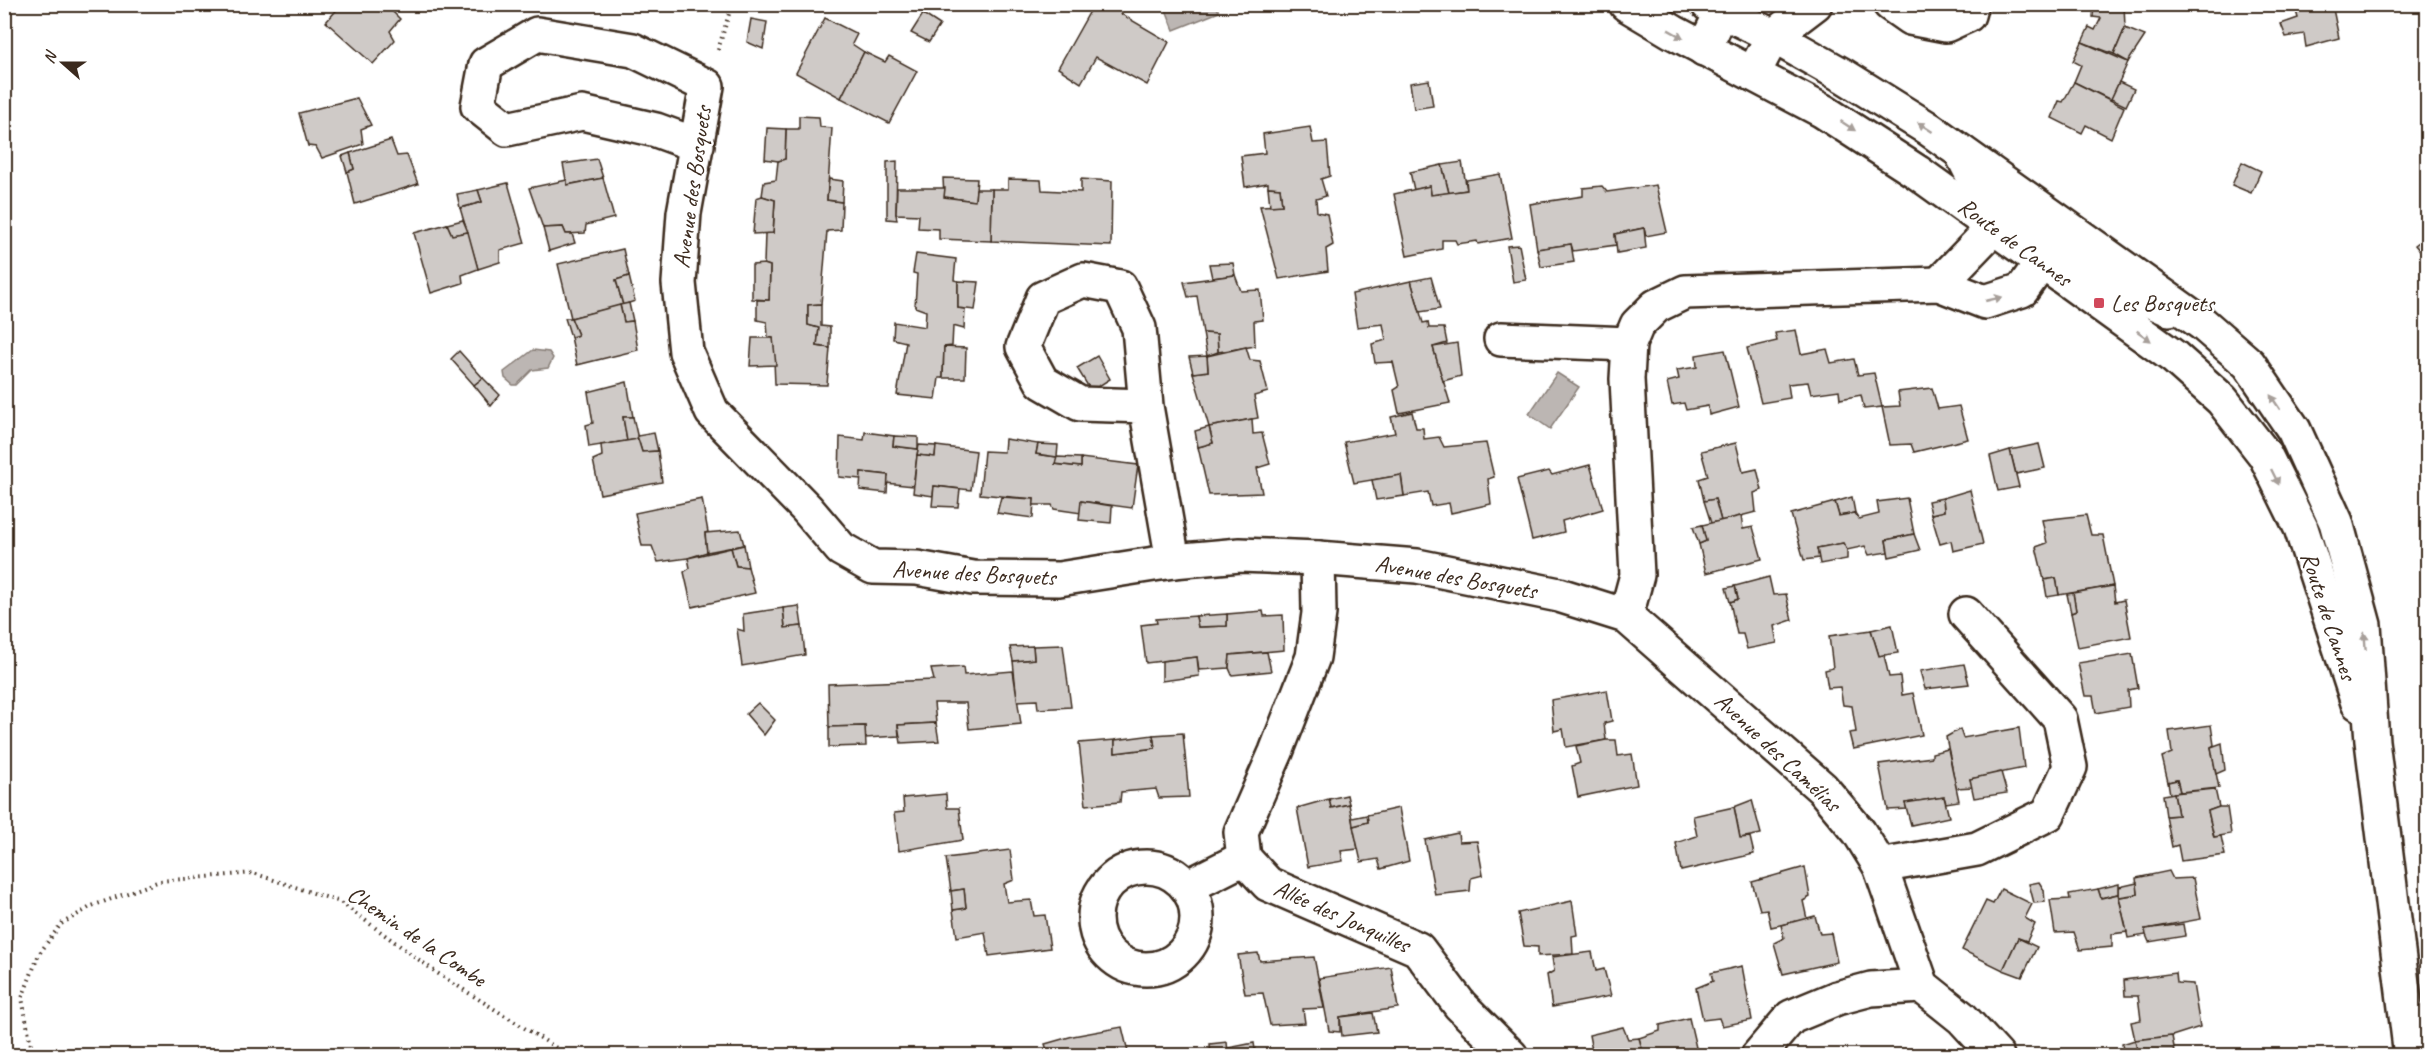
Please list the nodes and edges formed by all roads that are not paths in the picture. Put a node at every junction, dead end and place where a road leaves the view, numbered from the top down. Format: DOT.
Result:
graph roads {
  1 [pos="1626,4"];
  2 [pos="1815,4"];
  3 [pos="1890,4"];
  4 [pos="1971,4"];
  5 [pos="1717,7"];
  6 [pos="1780,30"];
  7 [pos="1704,49"];
  8 [pos="1753,74"];
  9 [pos="697,144"];
  10 [pos="1961,152"];
  11 [pos="2008,222"];
  12 [pos="2042,262"];
  13 [pos="1939,284"];
  14 [pos="2203,324"];
  15 [pos="1501,339"];
  16 [pos="1629,344"];
  17 [pos="1146,406"];
  18 [pos="1318,558"];
  19 [pos="1173,561"];
  20 [pos="1966,614"];
  21 [pos="1626,616"];
  22 [pos="2372,741"];
  23 [pos="1244,858"];
  24 [pos="1880,866"];
  25 [pos="1187,887"];
  26 [pos="1922,986"];
  27 [pos="1511,1056"];
  28 [pos="1758,1056"];
  29 [pos="1997,1056"];
  30 [pos="2411,1056"];
  1 -- 7 [label="street, Route de Cannes, one-way"];
  2 -- 6 [label="street"];
  3 -- 4 [label="street"];
  5 -- 6 [label="street, Route de Cannes"];
  5 -- 7 [label="street"];
  6 -- 8 [label="street"];
  10 -- 6 [label="street, Route de Cannes, one-way"];
  7 -- 8 [label="street, Route de Cannes"];
  8 -- 11 [label="street, Route de Cannes, one-way"];
  9 -- 9 [label="street, Avenue des Bosquets"];
  9 -- 19 [label="street, Avenue des Bosquets"];
  10 -- 11 [label="street"];
  10 -- 14 [label="street, Route de Cannes"];
  11 -- 12 [label="street, Route de Cannes"];
  11 -- 13 [label="street"];
  11 -- 14 [label="street"];
  13 -- 12 [label="street, one-way"];
  12 -- 22 [label="street, Route de Cannes, one-way"];
  13 -- 16 [label="street"];
  22 -- 14 [label="street, Route de Cannes, one-way"];
  15 -- 16 [label="street"];
  16 -- 21 [label="street"];
  17 -- 19 [label="street"];
  18 -- 19 [label="street, Avenue des Bosquets"];
  18 -- 21 [label="street, Avenue des Bosquets"];
  18 -- 23 [label="street"];
  20 -- 24 [label="street"];
  21 -- 24 [label="street, Avenue des Camélias"];
  22 -- 30 [label="street, Route de Cannes"];
  23 -- 25 [label="street"];
  23 -- 27 [label="street, Allée des Jonquilles"];
  24 -- 26 [label="street, Avenue des Camélias"];
  26 -- 28 [label="street"];
  26 -- 29 [label="street"];
}
